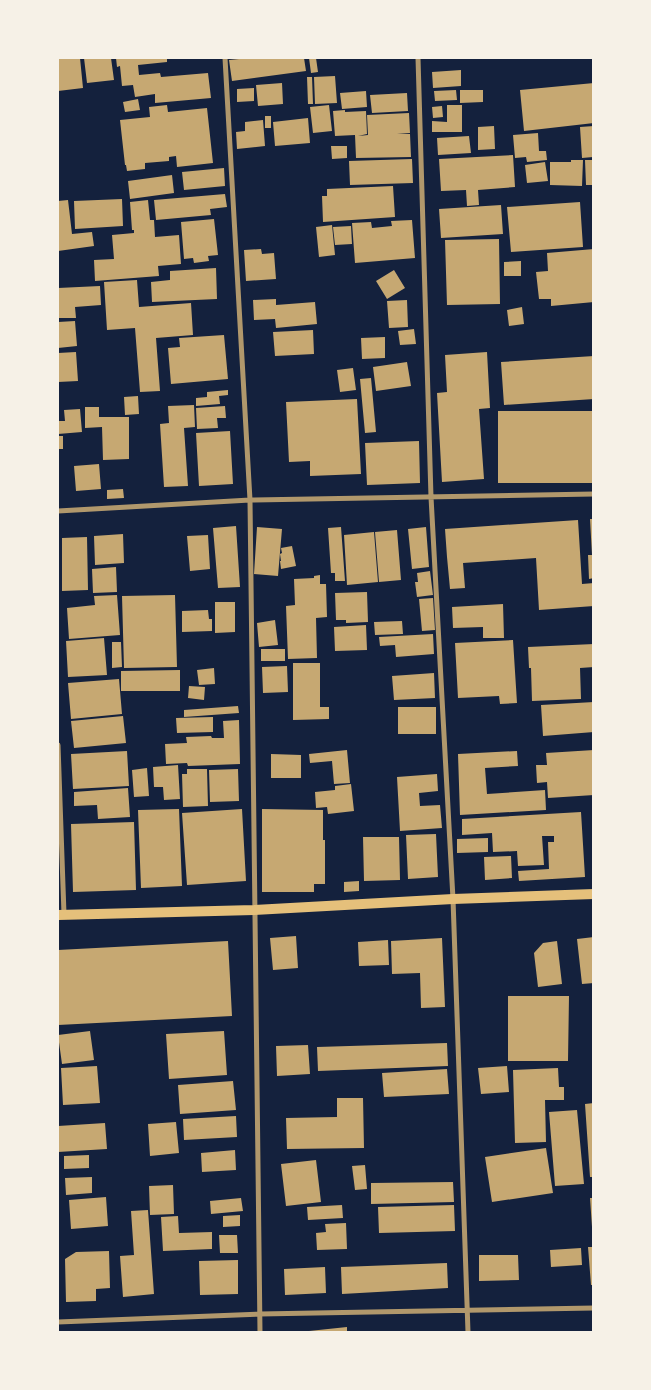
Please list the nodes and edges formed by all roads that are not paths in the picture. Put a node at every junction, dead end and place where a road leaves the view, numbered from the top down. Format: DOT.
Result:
graph roads {
  1 [pos="225,58"];
  2 [pos="418,58"];
  3 [pos="594,494"];
  4 [pos="431,497"];
  5 [pos="250,500"];
  6 [pos="58,511"];
  7 [pos="58,745"];
  8 [pos="594,894"];
  9 [pos="453,899"];
  10 [pos="254,910"];
  11 [pos="61,914"];
  12 [pos="594,1308"];
  13 [pos="468,1310"];
  14 [pos="260,1314"];
  15 [pos="58,1322"];
  16 [pos="260,1332"];
  17 [pos="468,1332"];
  1 -- 5 [label="street"];
  2 -- 4 [label="street"];
  3 -- 4 [label="street"];
  4 -- 5 [label="street"];
  4 -- 9 [label="street"];
  5 -- 6 [label="street"];
  5 -- 10 [label="street"];
  7 -- 11 [label="street"];
  8 -- 9 [label="main road"];
  9 -- 10 [label="main road"];
  9 -- 13 [label="street"];
  10 -- 11 [label="main road"];
  10 -- 14 [label="street"];
  12 -- 13 [label="street"];
  13 -- 14 [label="street"];
  13 -- 17 [label="street"];
  14 -- 15 [label="street"];
  14 -- 16 [label="street"];
}
